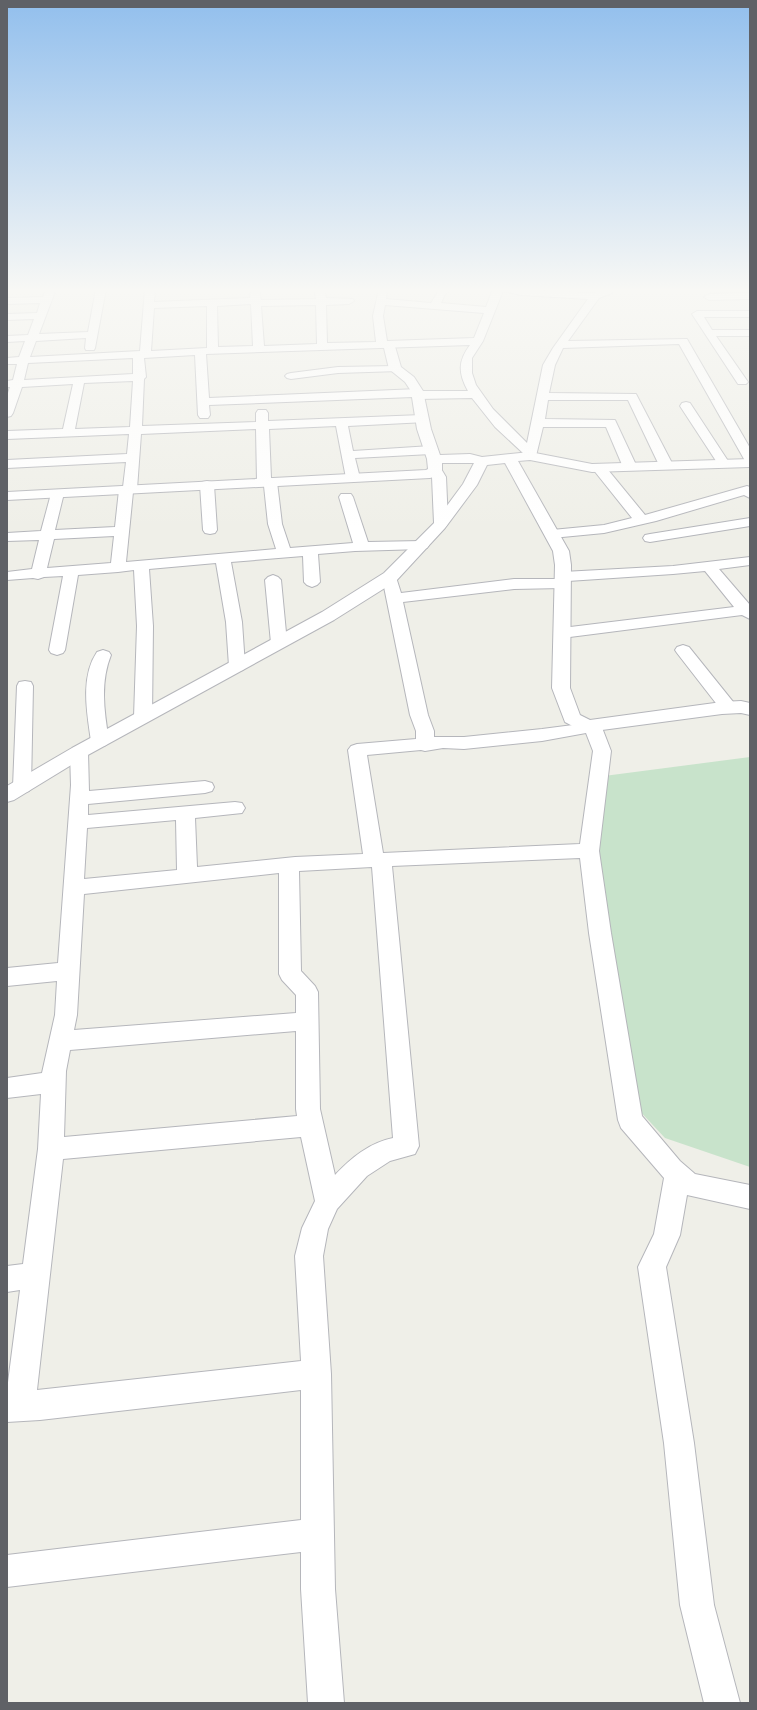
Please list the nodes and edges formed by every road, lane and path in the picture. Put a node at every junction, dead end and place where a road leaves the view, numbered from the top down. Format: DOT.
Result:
graph roads {
  1 [pos="22,369"];
  2 [pos="141,369"];
  3 [pos="201,369"];
  4 [pos="395,369"];
  5 [pos="466,369"];
  6 [pos="548,369"];
  7 [pos="699,369"];
  8 [pos="733,369"];
  9 [pos="291,376"];
  10 [pos="140,377"];
  11 [pos="453,380"];
  12 [pos="468,380"];
  13 [pos="79,381"];
  14 [pos="425,381"];
  15 [pos="742,382"];
  16 [pos="12,384"];
  17 [pos="415,390"];
  18 [pos="476,394"];
  19 [pos="542,397"];
  20 [pos="261,400"];
  21 [pos="202,402"];
  22 [pos="686,406"];
  23 [pos="8,410"];
  24 [pos="422,419"];
  25 [pos="341,422"];
  26 [pos="538,423"];
  27 [pos="263,426"];
  28 [pos="204,428"];
  29 [pos="135,431"];
  30 [pos="68,433"];
  31 [pos="7,435"];
  32 [pos="531,454"];
  33 [pos="348,455"];
  34 [pos="132,458"];
  35 [pos="509,458"];
  36 [pos="750,459"];
  37 [pos="433,460"];
  38 [pos="482,461"];
  39 [pos="750,463"];
  40 [pos="7,464"];
  41 [pos="724,464"];
  42 [pos="666,465"];
  43 [pos="630,467"];
  44 [pos="599,468"];
  45 [pos="353,478"];
  46 [pos="267,482"];
  47 [pos="207,485"];
  48 [pos="128,489"];
  49 [pos="57,493"];
  50 [pos="750,494"];
  51 [pos="7,496"];
  52 [pos="346,497"];
  53 [pos="641,520"];
  54 [pos="750,522"];
  55 [pos="442,523"];
  56 [pos="210,530"];
  57 [pos="122,531"];
  58 [pos="552,534"];
  59 [pos="47,535"];
  60 [pos="7,537"];
  61 [pos="650,538"];
  62 [pos="422,545"];
  63 [pos="362,547"];
  64 [pos="310,551"];
  65 [pos="285,554"];
  66 [pos="223,559"];
  67 [pos="750,561"];
  68 [pos="142,566"];
  69 [pos="709,566"];
  70 [pos="118,568"];
  71 [pos="71,572"];
  72 [pos="38,575"];
  73 [pos="7,576"];
  74 [pos="390,577"];
  75 [pos="273,580"];
  76 [pos="563,580"];
  77 [pos="312,582"];
  78 [pos="395,598"];
  79 [pos="748,612"];
  80 [pos="562,633"];
  81 [pos="279,642"];
  82 [pos="57,650"];
  83 [pos="683,650"];
  84 [pos="103,655"];
  85 [pos="237,666"];
  86 [pos="25,686"];
  87 [pos="728,707"];
  88 [pos="750,709"];
  89 [pos="143,717"];
  90 [pos="590,726"];
  91 [pos="100,741"];
  92 [pos="425,745"];
  93 [pos="79,752"];
  94 [pos="205,787"];
  95 [pos="14,791"];
  96 [pos="80,798"];
  97 [pos="235,808"];
  98 [pos="185,812"];
  99 [pos="78,822"];
  100 [pos="589,851"];
  101 [pos="378,860"];
  102 [pos="288,865"];
  103 [pos="187,876"];
  104 [pos="73,888"];
  105 [pos="68,971"];
  106 [pos="7,977"];
  107 [pos="307,1021"];
  108 [pos="60,1041"];
  109 [pos="53,1082"];
  110 [pos="7,1088"];
  111 [pos="312,1125"];
  112 [pos="51,1149"];
  113 [pos="677,1175"];
  114 [pos="750,1197"];
  115 [pos="328,1201"];
  116 [pos="36,1275"];
  117 [pos="7,1279"];
  118 [pos="316,1374"];
  119 [pos="14,1406"];
  120 [pos="317,1534"];
  121 [pos="7,1571"];
  122 [pos="326,1703"];
  123 [pos="722,1703"];
  1 -- 16 [label="street"];
  2 -- 10 [label="street"];
  3 -- 21 [label="street"];
  4 -- 9 [label="street"];
  4 -- 17 [label="street"];
  5 -- 12 [label="street"];
  6 -- 19 [label="street"];
  7 -- 36 [label="street"];
  8 -- 15 [label="street"];
  10 -- 13 [label="street"];
  10 -- 29 [label="street"];
  11 -- 12 [label="street"];
  12 -- 18 [label="street"];
  13 -- 16 [label="street"];
  13 -- 30 [label="street"];
  14 -- 17 [label="street"];
  16 -- 23 [label="street"];
  17 -- 18 [label="street"];
  17 -- 20 [label="street"];
  17 -- 24 [label="street"];
  18 -- 32 [label="street"];
  19 -- 26 [label="street"];
  19 -- 42 [label="street"];
  20 -- 21 [label="street"];
  20 -- 27 [label="street"];
  21 -- 28 [label="street"];
  22 -- 41 [label="street"];
  24 -- 25 [label="street"];
  24 -- 37 [label="street"];
  25 -- 27 [label="street"];
  25 -- 33 [label="street"];
  26 -- 32 [label="street"];
  26 -- 43 [label="street"];
  27 -- 28 [label="street"];
  27 -- 46 [label="street"];
  28 -- 29 [label="street"];
  29 -- 30 [label="street"];
  29 -- 34 [label="street"];
  30 -- 31 [label="street"];
  32 -- 35 [label="street"];
  32 -- 44 [label="street"];
  33 -- 37 [label="street"];
  33 -- 45 [label="street"];
  34 -- 40 [label="street"];
  34 -- 48 [label="street"];
  35 -- 38 [label="street"];
  35 -- 58 [label="street"];
  37 -- 38 [label="street"];
  37 -- 45 [label="street"];
  37 -- 55 [label="street"];
  38 -- 55 [label="street"];
  39 -- 41 [label="street"];
  41 -- 42 [label="street"];
  42 -- 43 [label="street"];
  43 -- 44 [label="street"];
  44 -- 53 [label="street"];
  45 -- 46 [label="street"];
  46 -- 47 [label="street"];
  46 -- 65 [label="street"];
  47 -- 48 [label="street"];
  47 -- 56 [label="street"];
  48 -- 49 [label="street"];
  48 -- 57 [label="street"];
  49 -- 51 [label="street"];
  49 -- 59 [label="street"];
  50 -- 53 [label="street"];
  52 -- 63 [label="street"];
  53 -- 58 [label="street"];
  54 -- 61 [label="street"];
  55 -- 62 [label="street"];
  57 -- 59 [label="street"];
  57 -- 70 [label="street"];
  58 -- 76 [label="street"];
  59 -- 60 [label="street"];
  59 -- 72 [label="street"];
  62 -- 63 [label="street"];
  62 -- 74 [label="street"];
  63 -- 64 [label="street"];
  64 -- 65 [label="street"];
  64 -- 77 [label="street"];
  65 -- 66 [label="street"];
  66 -- 68 [label="street"];
  66 -- 85 [label="street"];
  67 -- 69 [label="street"];
  68 -- 70 [label="street"];
  68 -- 89 [label="street"];
  69 -- 76 [label="street"];
  69 -- 79 [label="street"];
  70 -- 71 [label="street"];
  71 -- 72 [label="street"];
  71 -- 82 [label="street"];
  72 -- 73 [label="street"];
  74 -- 78 [label="street"];
  74 -- 81 [label="street"];
  75 -- 81 [label="street"];
  76 -- 78 [label="street"];
  76 -- 80 [label="street"];
  78 -- 92 [label="street"];
  79 -- 80 [label="street"];
  80 -- 90 [label="street"];
  81 -- 85 [label="street"];
  83 -- 87 [label="street"];
  84 -- 91 [label="street"];
  85 -- 89 [label="street"];
  86 -- 95 [label="street"];
  87 -- 88 [label="street"];
  87 -- 90 [label="street"];
  89 -- 91 [label="street"];
  90 -- 92 [label="street"];
  90 -- 100 [label="street"];
  91 -- 93 [label="street"];
  92 -- 101 [label="street"];
  93 -- 95 [label="street"];
  93 -- 96 [label="street"];
  94 -- 96 [label="street"];
  96 -- 99 [label="street"];
  97 -- 98 [label="street"];
  98 -- 99 [label="street"];
  98 -- 103 [label="street"];
  99 -- 104 [label="street"];
  100 -- 101 [label="street"];
  100 -- 113 [label="street"];
  101 -- 102 [label="street"];
  101 -- 115 [label="street"];
  102 -- 103 [label="street"];
  102 -- 107 [label="street"];
  103 -- 104 [label="street"];
  104 -- 105 [label="street"];
  105 -- 106 [label="street"];
  105 -- 108 [label="street"];
  107 -- 108 [label="street"];
  107 -- 111 [label="street"];
  108 -- 109 [label="street"];
  109 -- 110 [label="street"];
  109 -- 112 [label="street"];
  111 -- 112 [label="street"];
  111 -- 115 [label="street"];
  112 -- 116 [label="street"];
  113 -- 114 [label="street"];
  113 -- 123 [label="street"];
  115 -- 118 [label="street"];
  116 -- 117 [label="street"];
  116 -- 119 [label="street"];
  118 -- 119 [label="street"];
  118 -- 120 [label="street"];
  120 -- 121 [label="street"];
  120 -- 122 [label="street"];
}
